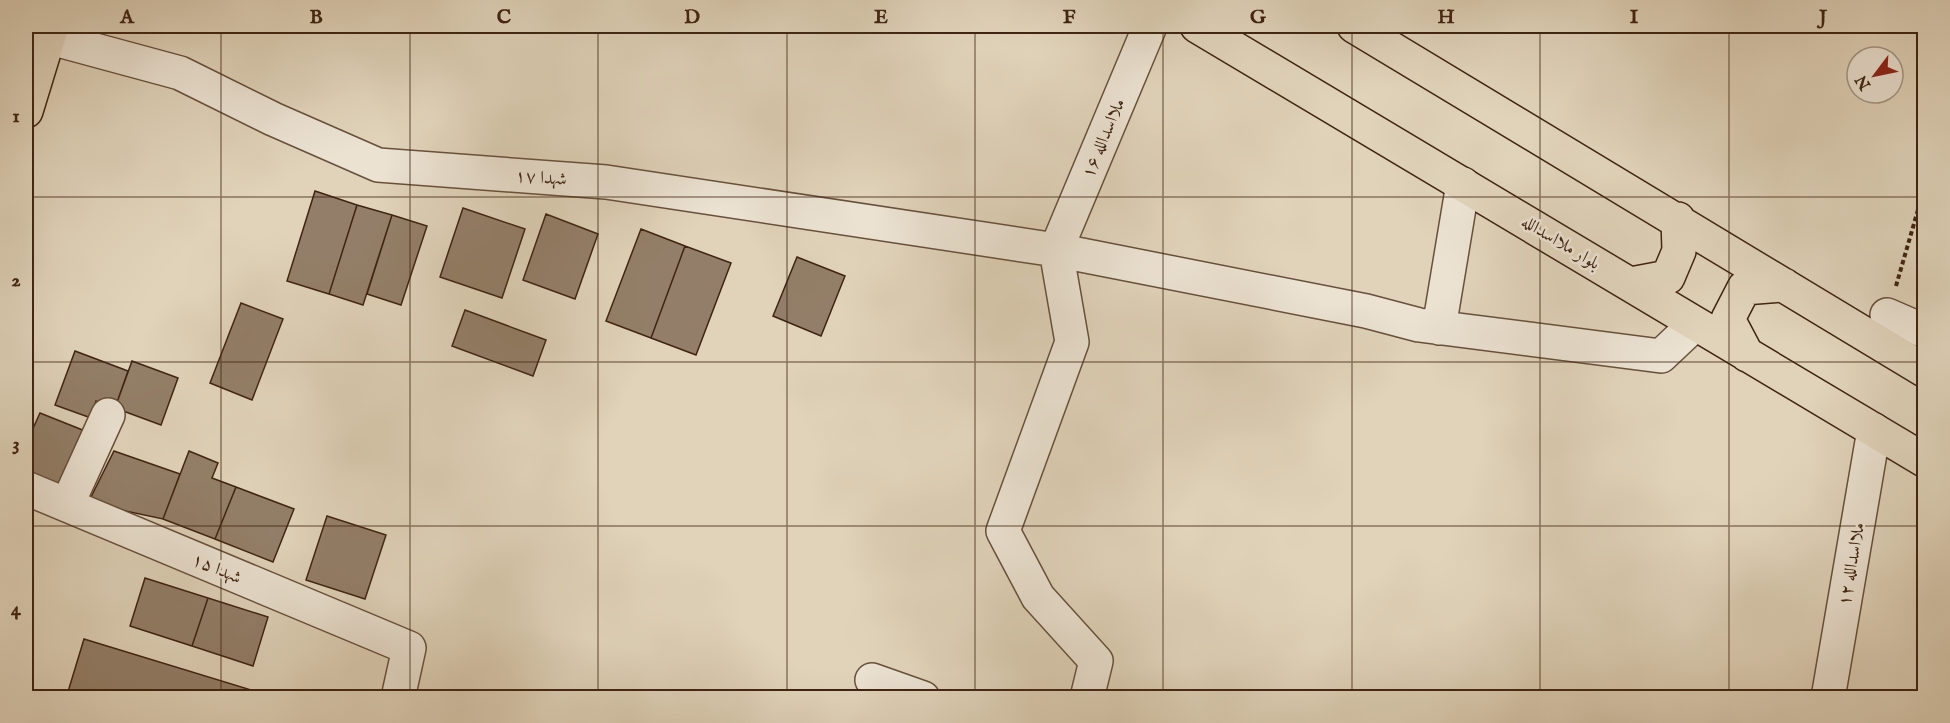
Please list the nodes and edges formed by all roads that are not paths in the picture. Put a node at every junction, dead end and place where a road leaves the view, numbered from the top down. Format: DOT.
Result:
graph roads {
  1 [pos="1150,26"];
  2 [pos="1197,26"];
  3 [pos="1354,26"];
  4 [pos="50,31"];
  5 [pos="26,111"];
  6 [pos="1463,184"];
  7 [pos="1678,219"];
  8 [pos="1056,250"];
  9 [pos="1631,284"];
  10 [pos="1784,285"];
  11 [pos="1887,315"];
  12 [pos="1695,324"];
  13 [pos="1439,328"];
  14 [pos="1924,331"];
  15 [pos="1747,356"];
  16 [pos="1924,370"];
  17 [pos="108,415"];
  18 [pos="1874,430"];
  19 [pos="1924,460"];
  20 [pos="26,488"];
  21 [pos="67,505"];
  22 [pos="872,680"];
  23 [pos="398,698"];
  24 [pos="923,698"];
  25 [pos="1087,698"];
  26 [pos="1828,698"];
  1 -- 8 [label="street, ملااسدالله ۱۶"];
  2 -- 6 [label="main road, بلوار ملااسدالله"];
  3 -- 7 [label="main road"];
  4 -- 5 [label="main road"];
  4 -- 8 [label="street, شهدا ۱۷"];
  6 -- 9 [label="main road, بلوار ملااسدالله"];
  6 -- 13 [label="street"];
  7 -- 9 [label="main road"];
  7 -- 10 [label="main road"];
  8 -- 13 [label="street, شهدا ۱۷"];
  8 -- 25 [label="street"];
  9 -- 12 [label="main road, بلوار ملااسدالله"];
  10 -- 15 [label="main road"];
  10 -- 16 [label="main road"];
  11 -- 14 [label="street"];
  12 -- 13 [label="street, شهدا ۱۷"];
  12 -- 15 [label="main road, بلوار ملااسدالله"];
  15 -- 18 [label="main road, بلوار ملااسدالله"];
  17 -- 21 [label="street"];
  18 -- 19 [label="main road, بلوار ملااسدالله"];
  18 -- 26 [label="street, ملااسدالله ۱۲"];
  20 -- 21 [label="street, شهدا ۱۵"];
  21 -- 23 [label="street, شهدا ۱۵"];
  22 -- 24 [label="street"];
}
